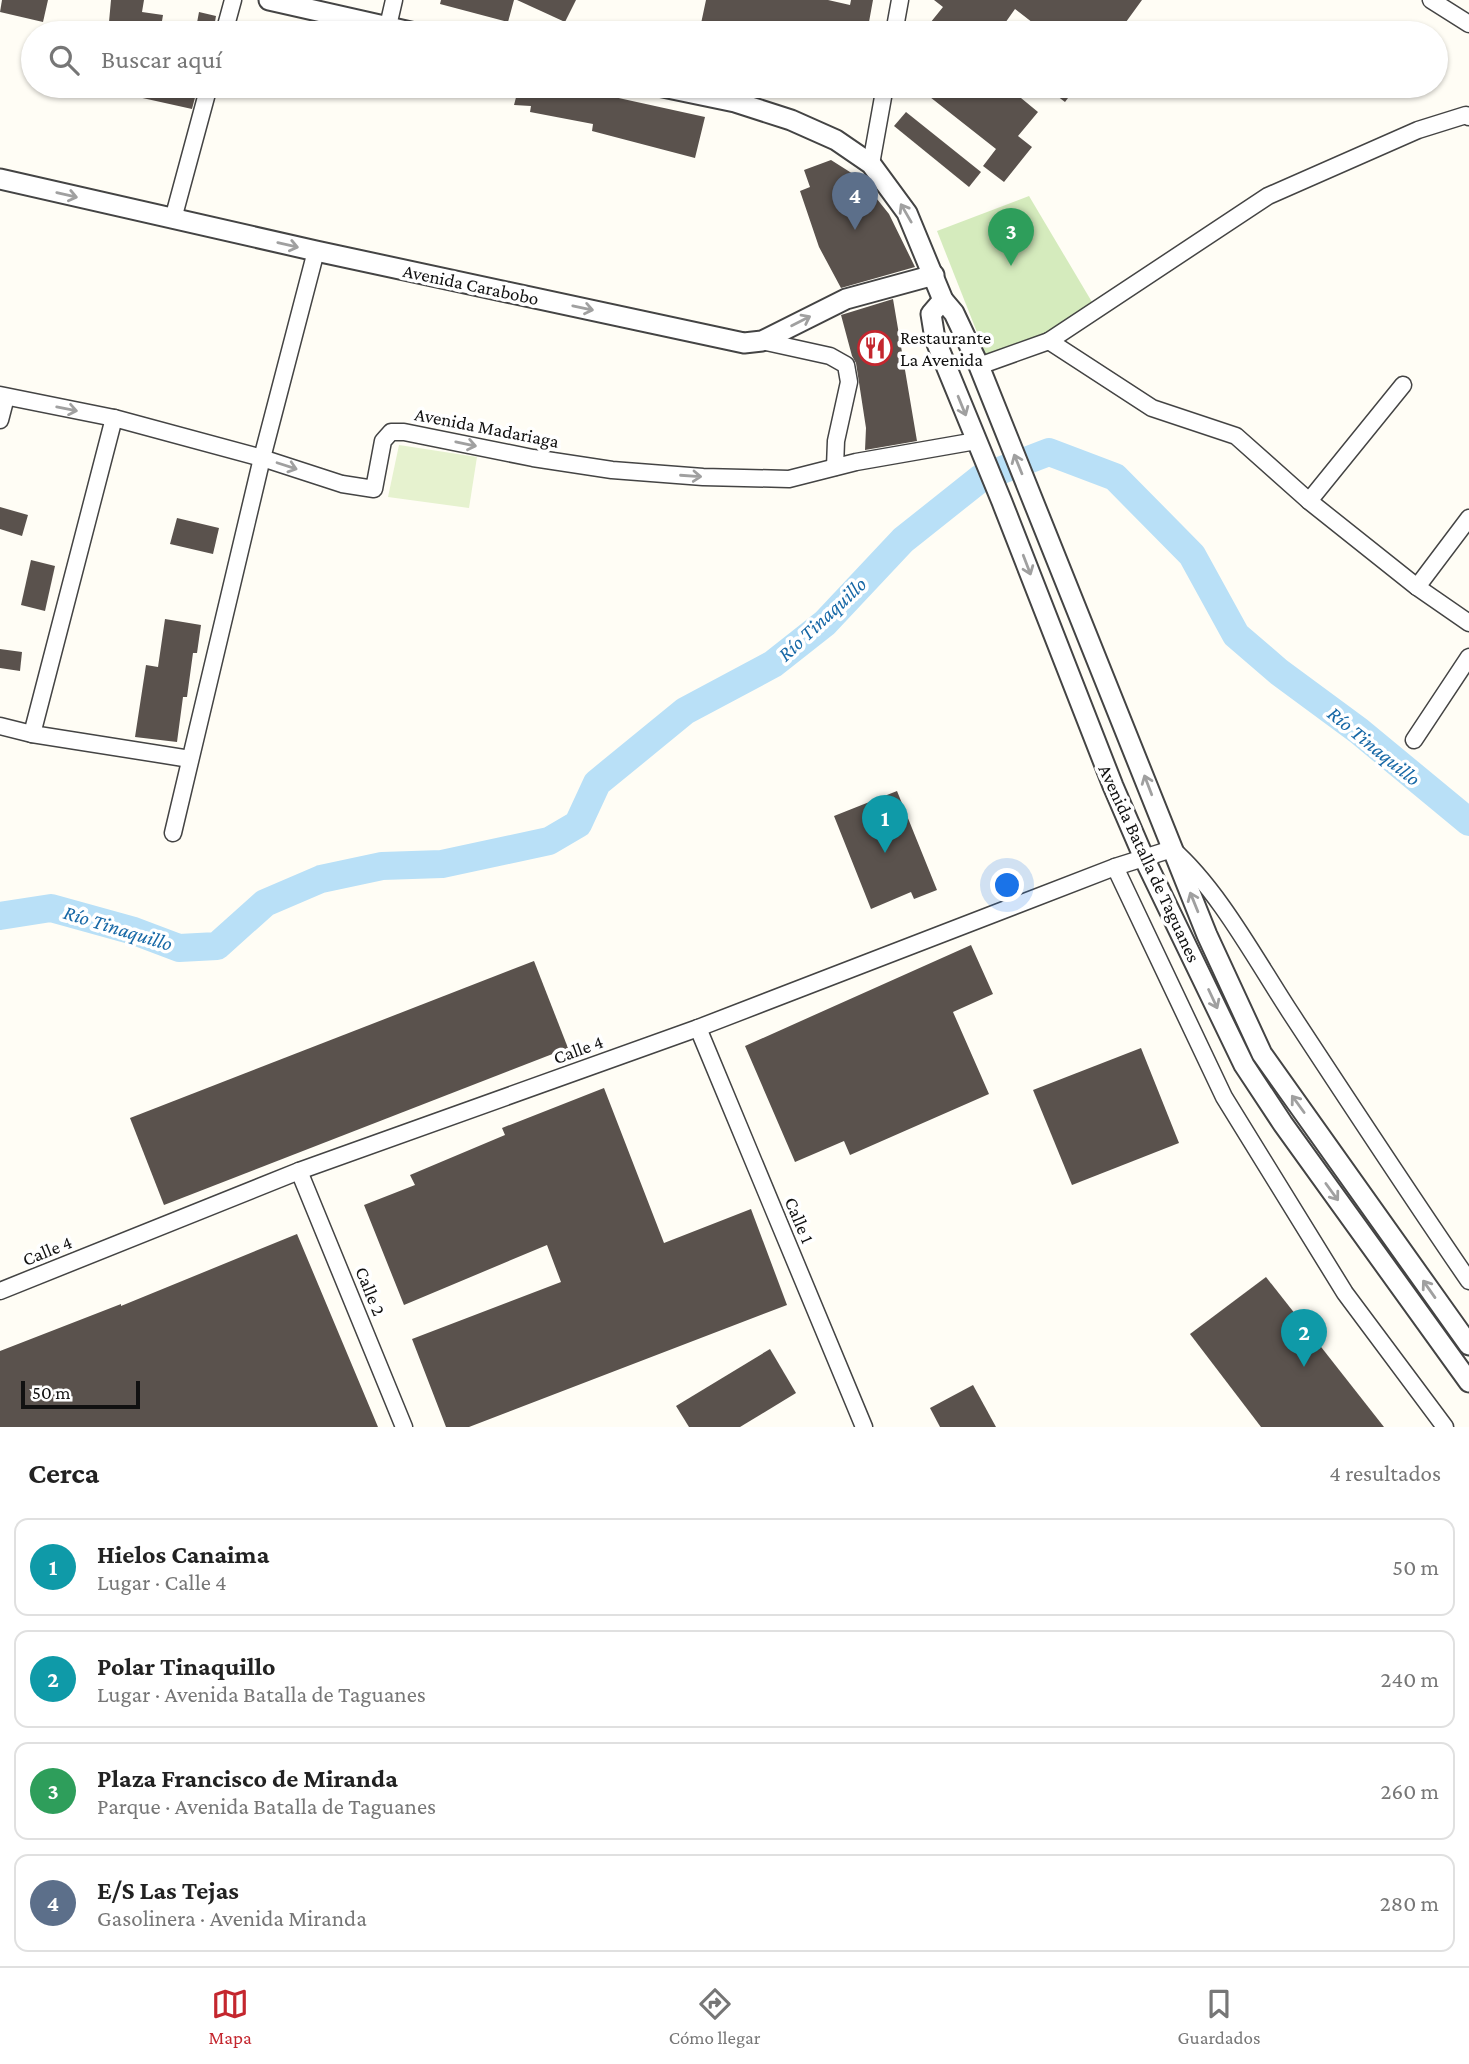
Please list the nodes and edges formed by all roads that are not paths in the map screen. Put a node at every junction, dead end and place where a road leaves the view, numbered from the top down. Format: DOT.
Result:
graph roads {
  1 [pos="233,0"];
  2 [pos="269,0"];
  3 [pos="394,0"];
  4 [pos="900,0"];
  5 [pos="1431,0"];
  6 [pos="227,21"];
  7 [pos="365,21"];
  8 [pos="389,21"];
  9 [pos="896,21"];
  10 [pos="1469,24"];
  11 [pos="206,98"];
  12 [pos="716,98"];
  13 [pos="883,98"];
  14 [pos="1469,117"];
  15 [pos="871,164"];
  16 [pos="0,179"];
  17 [pos="173,219"];
  18 [pos="316,251"];
  19 [pos="934,275"];
  20 [pos="943,300"];
  21 [pos="762,341"];
  22 [pos="1049,341"];
  23 [pos="979,366"];
  24 [pos="1403,385"];
  25 [pos="3,396"];
  26 [pos="114,418"];
  27 [pos="0,420"];
  28 [pos="978,447"];
  29 [pos="262,458"];
  30 [pos="835,467"];
  31 [pos="1310,501"];
  32 [pos="1469,518"];
  33 [pos="1417,587"];
  34 [pos="1469,624"];
  35 [pos="1469,657"];
  36 [pos="4,727"];
  37 [pos="32,734"];
  38 [pos="1414,740"];
  39 [pos="0,743"];
  40 [pos="190,759"];
  41 [pos="173,833"];
  42 [pos="1172,849"];
  43 [pos="1144,858"];
  44 [pos="1115,867"];
  45 [pos="698,1028"];
  46 [pos="299,1171"];
  47 [pos="1469,1281"];
  48 [pos="0,1291"];
  49 [pos="1469,1345"];
  50 [pos="1469,1382"];
  51 [pos="404,1427"];
  52 [pos="864,1427"];
  53 [pos="1445,1427"];
  1 -- 6 [label="street"];
  2 -- 7 [label="street"];
  3 -- 8 [label="street"];
  4 -- 9 [label="street"];
  5 -- 10 [label="street"];
  11 -- 17 [label="street"];
  12 -- 15 [label="street, Avenida Batalla de Taguanes"];
  13 -- 15 [label="street"];
  14 -- 22 [label="street"];
  19 -- 15 [label="street, Avenida Batalla de Taguanes, one-way"];
  16 -- 17 [label="street, Avenida Carabobo, one-way"];
  17 -- 18 [label="street, Avenida Carabobo, one-way"];
  18 -- 21 [label="street, Avenida Carabobo, one-way"];
  18 -- 29 [label="street"];
  19 -- 20 [label="street, Avenida Batalla de Taguanes"];
  21 -- 19 [label="street, Avenida Carabobo, one-way"];
  20 -- 23 [label="street, Avenida Batalla de Taguanes"];
  20 -- 28 [label="street, Avenida Batalla de Taguanes, one-way"];
  21 -- 30 [label="street"];
  22 -- 23 [label="street"];
  22 -- 31 [label="street"];
  42 -- 23 [label="street, Avenida Batalla de Taguanes, one-way"];
  24 -- 31 [label="street"];
  25 -- 26 [label="street, Avenida Madariaga, one-way"];
  25 -- 27 [label="street"];
  26 -- 29 [label="street, Avenida Madariaga"];
  26 -- 37 [label="street"];
  28 -- 30 [label="street, Avenida Madariaga"];
  28 -- 43 [label="street, Avenida Batalla de Taguanes, one-way"];
  29 -- 30 [label="street, Avenida Madariaga, one-way"];
  29 -- 40 [label="street"];
  31 -- 33 [label="street"];
  32 -- 33 [label="street"];
  33 -- 34 [label="street"];
  35 -- 38 [label="street"];
  36 -- 37 [label="street"];
  36 -- 39 [label="street"];
  37 -- 40 [label="street"];
  40 -- 41 [label="street"];
  42 -- 43 [label="street, Calle 4"];
  42 -- 47 [label="street"];
  49 -- 42 [label="street, Avenida Batalla de Taguanes, one-way"];
  43 -- 44 [label="street, Calle 4"];
  43 -- 50 [label="street, Avenida Batalla de Taguanes, one-way"];
  44 -- 45 [label="street, Calle 4"];
  44 -- 53 [label="street"];
  45 -- 46 [label="street, Calle 4"];
  45 -- 52 [label="street, Calle 1"];
  46 -- 48 [label="street, Calle 4"];
  46 -- 51 [label="street, Calle 2"];
}
